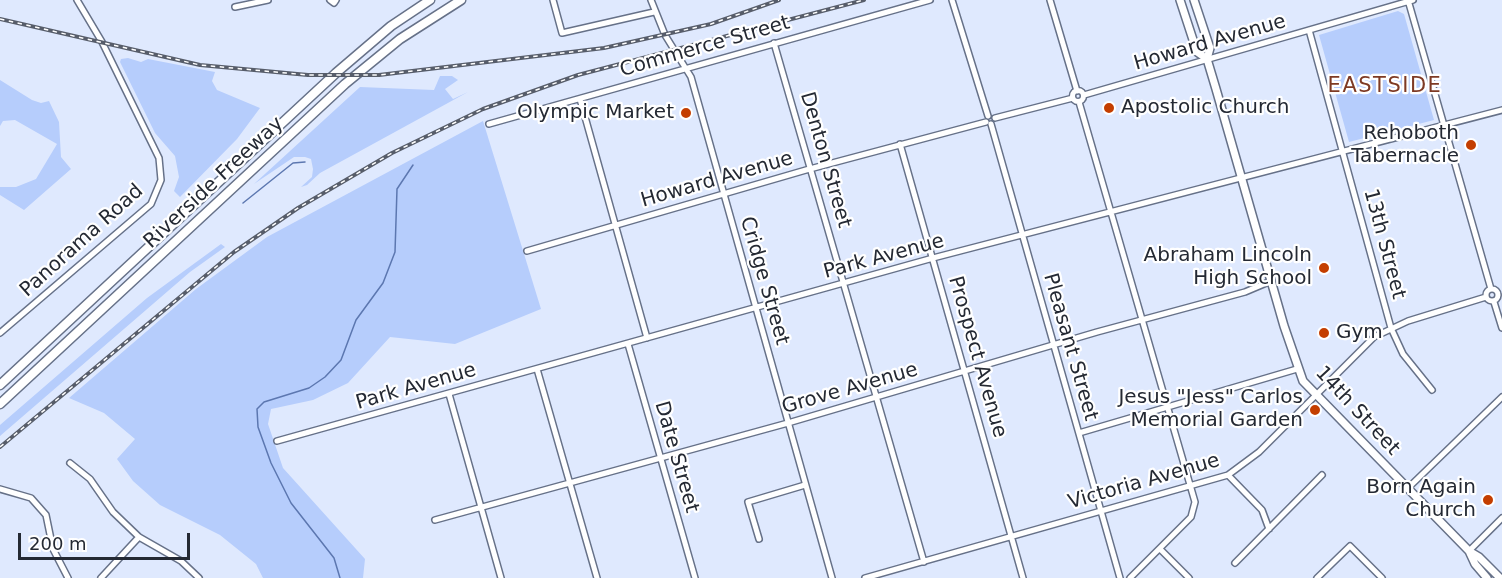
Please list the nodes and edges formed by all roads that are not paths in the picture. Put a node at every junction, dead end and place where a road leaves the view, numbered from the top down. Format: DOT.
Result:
graph roads {
  1 [pos="76,0"];
  2 [pos="268,0"];
  3 [pos="330,0"];
  4 [pos="336,0"];
  5 [pos="430,0"];
  6 [pos="461,0"];
  7 [pos="553,0"];
  8 [pos="651,0"];
  9 [pos="930,0"];
  10 [pos="952,0"];
  11 [pos="1050,0"];
  12 [pos="1180,0"];
  13 [pos="1194,0"];
  14 [pos="1410,0"];
  15 [pos="235,7"];
  16 [pos="654,12"];
  17 [pos="1309,30"];
  18 [pos="774,43"];
  19 [pos="1207,59"];
  20 [pos="687,68"];
  21 [pos="1077,91"];
  22 [pos="1084,95"];
  23 [pos="1073,98"];
  24 [pos="580,99"];
  25 [pos="1079,102"];
  26 [pos="1502,110"];
  27 [pos="990,122"];
  28 [pos="489,124"];
  29 [pos="1443,125"];
  30 [pos="900,144"];
  31 [pos="1343,151"];
  32 [pos="812,169"];
  33 [pos="1243,178"];
  34 [pos="724,194"];
  35 [pos="1112,212"];
  36 [pos="615,226"];
  37 [pos="1022,234"];
  38 [pos="527,251"];
  39 [pos="933,258"];
  40 [pos="1271,281"];
  41 [pos="845,283"];
  42 [pos="1491,289"];
  43 [pos="1500,293"];
  44 [pos="1486,297"];
  45 [pos="1494,302"];
  46 [pos="756,308"];
  47 [pos="1142,320"];
  48 [pos="1391,328"];
  49 [pos="1502,328"];
  50 [pos="0,333"];
  51 [pos="647,338"];
  52 [pos="628,344"];
  53 [pos="1054,345"];
  54 [pos="537,369"];
  55 [pos="1297,369"];
  56 [pos="965,370"];
  57 [pos="0,385"];
  58 [pos="1432,390"];
  59 [pos="449,394"];
  60 [pos="1314,395"];
  61 [pos="878,397"];
  62 [pos="1502,397"];
  63 [pos="0,404"];
  64 [pos="1167,407"];
  65 [pos="788,423"];
  66 [pos="1079,433"];
  67 [pos="277,441"];
  68 [pos="660,457"];
  69 [pos="70,463"];
  70 [pos="1228,475"];
  71 [pos="1322,475"];
  72 [pos="569,483"];
  73 [pos="805,485"];
  74 [pos="1190,486"];
  75 [pos="0,489"];
  76 [pos="1407,489"];
  77 [pos="481,506"];
  78 [pos="1102,511"];
  79 [pos="1502,519"];
  80 [pos="435,520"];
  81 [pos="1269,529"];
  82 [pos="139,537"];
  83 [pos="1011,537"];
  84 [pos="759,539"];
  85 [pos="1160,549"];
  86 [pos="1469,551"];
  87 [pos="924,562"];
  88 [pos="1235,563"];
  89 [pos="68,578"];
  90 [pos="101,578"];
  91 [pos="199,578"];
  92 [pos="501,578"];
  93 [pos="597,578"];
  94 [pos="695,578"];
  95 [pos="832,578"];
  96 [pos="865,578"];
  97 [pos="1023,578"];
  98 [pos="1120,578"];
  99 [pos="1130,578"];
  100 [pos="1189,578"];
  101 [pos="1317,578"];
  102 [pos="1382,578"];
  103 [pos="1487,578"];
  104 [pos="1500,578"];
  1 -- 50 [label="street, Panorama Road"];
  2 -- 15 [label="street"];
  3 -- 4 [label="street"];
  5 -- 57 [label="highway, Riverside Freeway"];
  6 -- 63 [label="highway, Riverside Freeway"];
  7 -- 16 [label="street"];
  8 -- 16 [label="street, Cridge Street"];
  9 -- 18 [label="street, Commerce Street"];
  10 -- 27 [label="street"];
  11 -- 21 [label="street"];
  12 -- 19 [label="main road, 14th Street"];
  13 -- 19 [label="main road, 14th Street"];
  14 -- 17 [label="street, Howard Avenue"];
  14 -- 29 [label="street"];
  16 -- 20 [label="street, Cridge Street"];
  17 -- 19 [label="street, Howard Avenue"];
  17 -- 31 [label="street, 13th Street"];
  18 -- 20 [label="street, Commerce Street"];
  18 -- 32 [label="street, Denton Street"];
  19 -- 22 [label="street, Howard Avenue"];
  19 -- 33 [label="main road, 14th Street"];
  20 -- 24 [label="street, Commerce Street"];
  20 -- 34 [label="street, Cridge Street"];
  21 -- 22 [label="street"];
  21 -- 23 [label="street"];
  22 -- 25 [label="street"];
  23 -- 25 [label="street"];
  23 -- 27 [label="street, Howard Avenue"];
  24 -- 28 [label="street, Commerce Street"];
  24 -- 36 [label="street"];
  25 -- 35 [label="street"];
  26 -- 29 [label="street, Park Avenue"];
  27 -- 30 [label="street, Howard Avenue"];
  27 -- 37 [label="street, Pleasant Street"];
  29 -- 31 [label="street, Park Avenue"];
  29 -- 42 [label="street"];
  30 -- 32 [label="street, Howard Avenue"];
  30 -- 39 [label="street, Prospect Avenue"];
  31 -- 33 [label="street, Park Avenue"];
  31 -- 48 [label="street, 13th Street"];
  32 -- 34 [label="street, Howard Avenue"];
  32 -- 41 [label="street, Denton Street"];
  33 -- 35 [label="street, Park Avenue"];
  33 -- 40 [label="main road, 14th Street"];
  34 -- 36 [label="street, Howard Avenue"];
  34 -- 46 [label="street, Cridge Street"];
  35 -- 37 [label="street, Park Avenue"];
  35 -- 47 [label="street"];
  36 -- 38 [label="street, Howard Avenue"];
  36 -- 51 [label="street"];
  37 -- 39 [label="street, Park Avenue"];
  37 -- 53 [label="street, Pleasant Street"];
  39 -- 41 [label="street, Park Avenue"];
  39 -- 56 [label="street, Prospect Avenue"];
  40 -- 47 [label="street, Grove Avenue"];
  40 -- 55 [label="main road, 14th Street"];
  41 -- 46 [label="street, Park Avenue"];
  41 -- 61 [label="street, Denton Street"];
  42 -- 43 [label="street"];
  42 -- 44 [label="street"];
  43 -- 45 [label="street"];
  44 -- 45 [label="street"];
  44 -- 48 [label="street, Victoria Avenue"];
  45 -- 49 [label="street"];
  46 -- 51 [label="street, Park Avenue"];
  46 -- 65 [label="street, Cridge Street"];
  47 -- 53 [label="street, Grove Avenue"];
  47 -- 64 [label="street"];
  48 -- 58 [label="street, 13th Street"];
  48 -- 60 [label="street, Victoria Avenue"];
  51 -- 52 [label="street, Park Avenue"];
  52 -- 54 [label="street, Park Avenue"];
  52 -- 68 [label="street, Date Street"];
  53 -- 56 [label="street, Grove Avenue"];
  53 -- 66 [label="street, Pleasant Street"];
  54 -- 59 [label="street, Park Avenue"];
  54 -- 72 [label="street"];
  55 -- 60 [label="main road, 14th Street"];
  55 -- 64 [label="street"];
  56 -- 61 [label="street, Grove Avenue"];
  56 -- 83 [label="street, Prospect Avenue"];
  59 -- 67 [label="street, Park Avenue"];
  59 -- 77 [label="street"];
  60 -- 70 [label="street, Victoria Avenue"];
  60 -- 76 [label="main road, 14th Street"];
  61 -- 65 [label="street, Grove Avenue"];
  61 -- 87 [label="street, Denton Street"];
  62 -- 76 [label="street"];
  64 -- 66 [label="street"];
  64 -- 74 [label="street"];
  65 -- 68 [label="street, Grove Avenue"];
  65 -- 73 [label="street, Cridge Street"];
  66 -- 78 [label="street, Pleasant Street"];
  68 -- 72 [label="street, Grove Avenue"];
  68 -- 94 [label="street, Date Street"];
  69 -- 82 [label="street"];
  70 -- 74 [label="street, Victoria Avenue"];
  70 -- 81 [label="street"];
  71 -- 81 [label="street"];
  72 -- 77 [label="street, Grove Avenue"];
  72 -- 93 [label="street"];
  73 -- 84 [label="street"];
  73 -- 95 [label="street, Cridge Street"];
  74 -- 78 [label="street, Victoria Avenue"];
  74 -- 85 [label="street"];
  75 -- 89 [label="street"];
  76 -- 86 [label="main road, 14th Street"];
  77 -- 80 [label="street, Grove Avenue"];
  77 -- 92 [label="street"];
  78 -- 83 [label="street, Victoria Avenue"];
  78 -- 98 [label="street, Pleasant Street"];
  79 -- 86 [label="street"];
  81 -- 88 [label="street"];
  82 -- 90 [label="street"];
  82 -- 91 [label="street"];
  83 -- 87 [label="street, Victoria Avenue"];
  83 -- 97 [label="street, Prospect Avenue"];
  85 -- 99 [label="street"];
  85 -- 100 [label="street"];
  86 -- 103 [label="main road, 14th Street"];
  86 -- 104 [label="main road, 14th Street"];
  87 -- 96 [label="street, Victoria Avenue"];
  101 -- 102 [label="street"];
}
